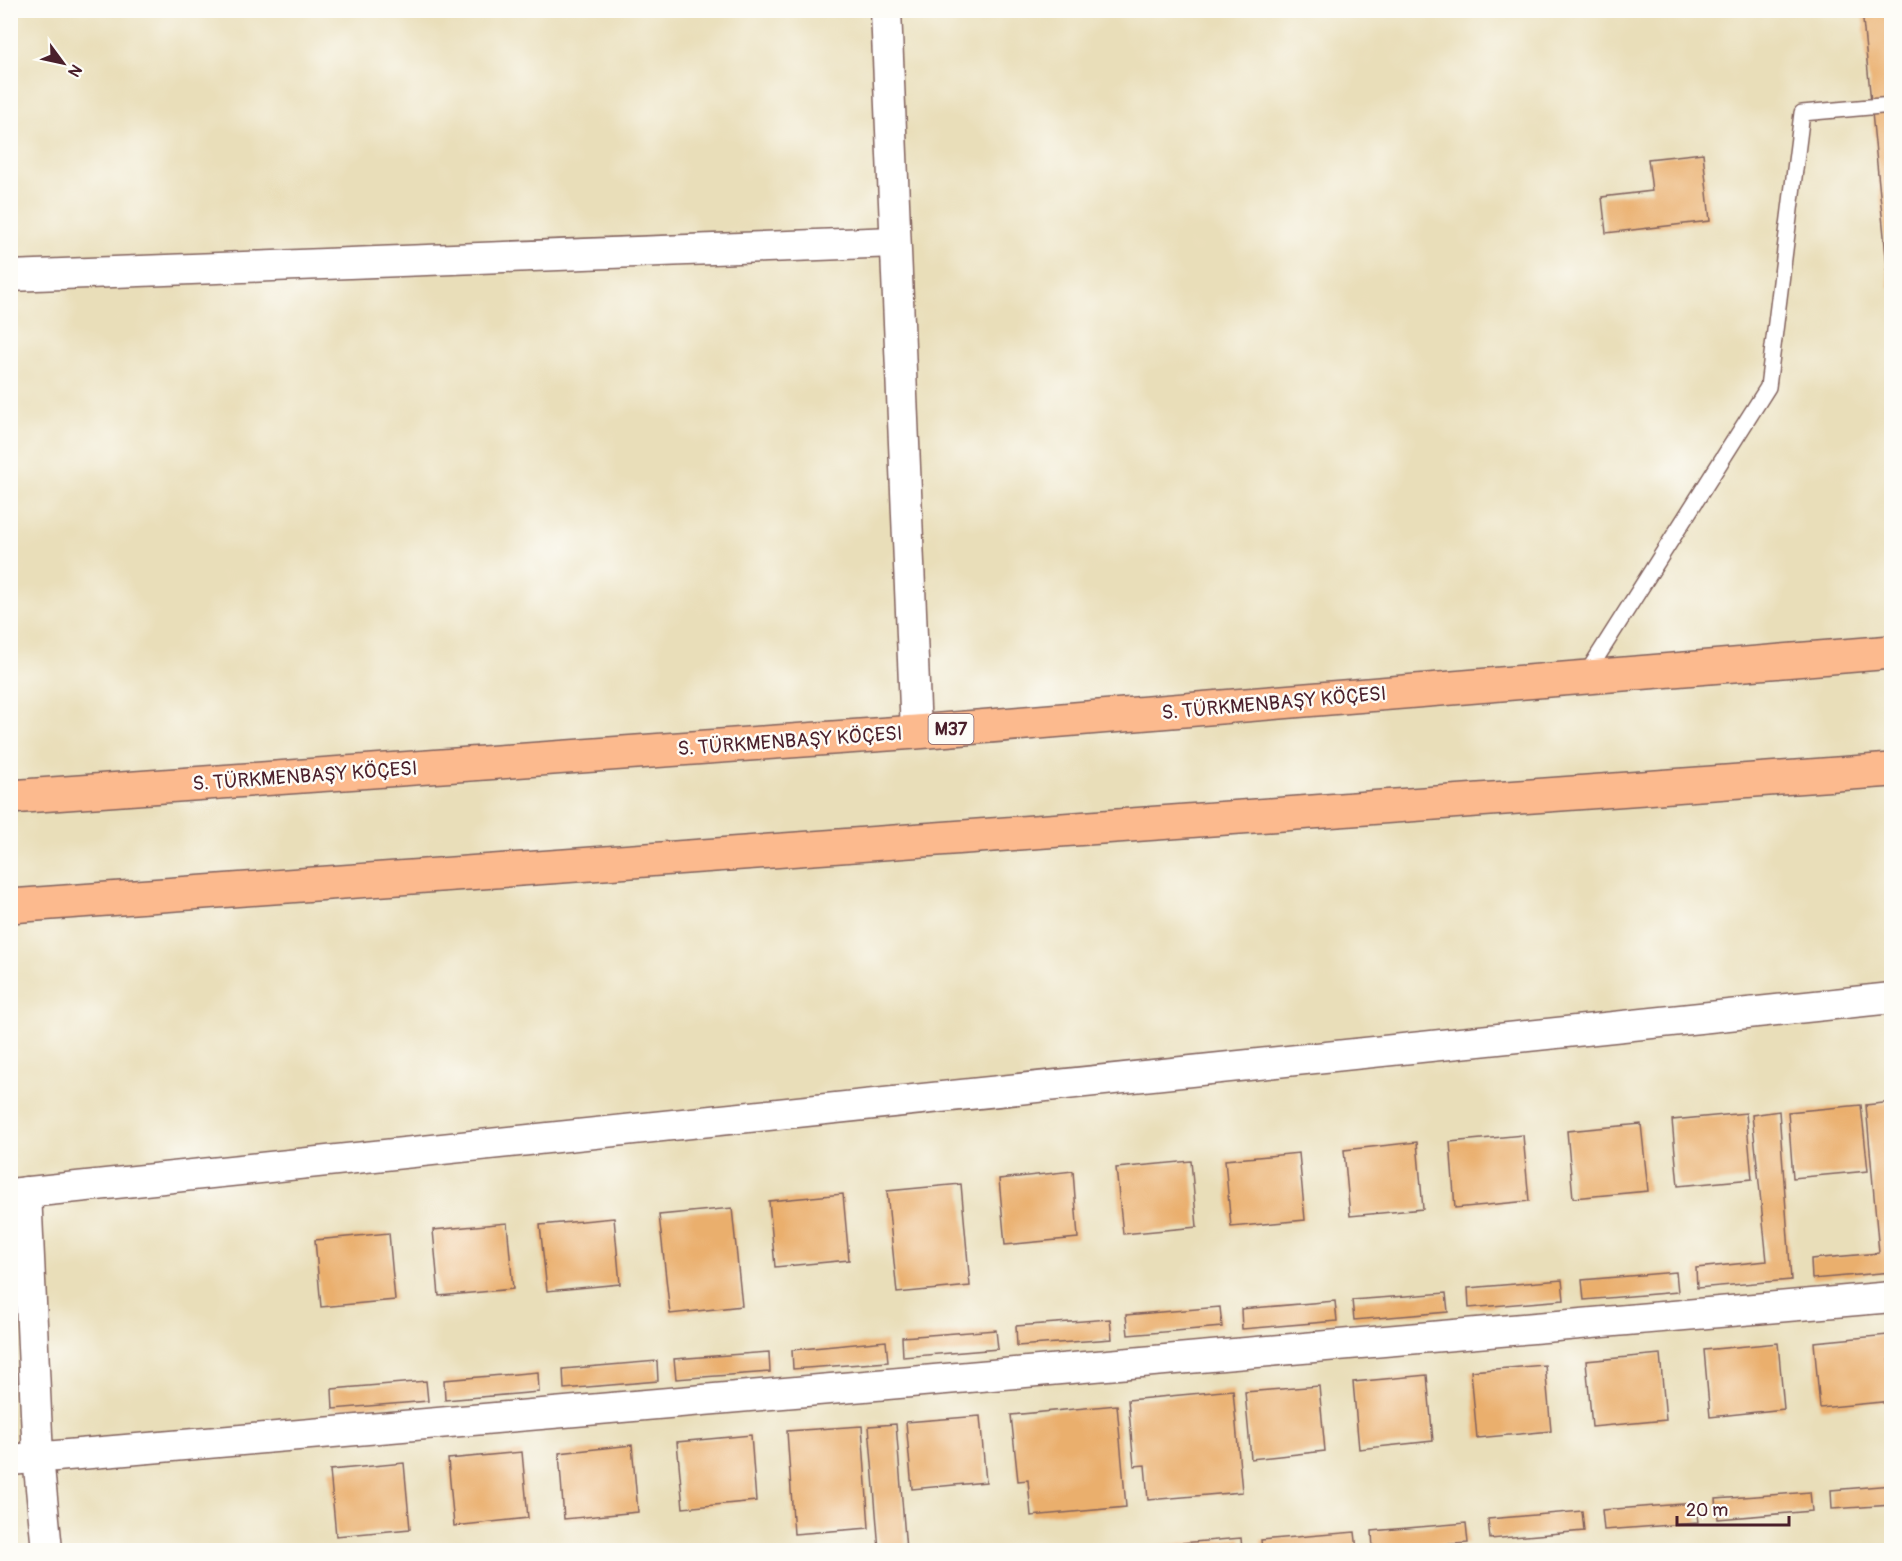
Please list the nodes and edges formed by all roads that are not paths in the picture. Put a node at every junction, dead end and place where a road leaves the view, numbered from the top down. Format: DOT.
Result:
graph roads {
  1 [pos="886,10"];
  2 [pos="1892,105"];
  3 [pos="895,242"];
  4 [pos="10,276"];
  5 [pos="1892,652"];
  6 [pos="1584,679"];
  7 [pos="916,732"];
  8 [pos="1892,770"];
  9 [pos="10,797"];
  10 [pos="10,906"];
  11 [pos="1892,998"];
  12 [pos="18,1193"];
  13 [pos="1892,1297"];
  14 [pos="24,1459"];
  15 [pos="47,1551"];
  1 -- 3 [label="street"];
  2 -- 6 [label="lane"];
  3 -- 4 [label="street"];
  3 -- 7 [label="street"];
  5 -- 6 [label="highway, S. TÜRKMENBAŞY KÖÇESI / M37"];
  6 -- 7 [label="highway, S. TÜRKMENBAŞY KÖÇESI / M37"];
  7 -- 9 [label="highway, S. TÜRKMENBAŞY KÖÇESI / M37"];
  8 -- 10 [label="highway"];
  11 -- 12 [label="street"];
  12 -- 14 [label="street"];
  13 -- 14 [label="street"];
  14 -- 15 [label="street"];
}
